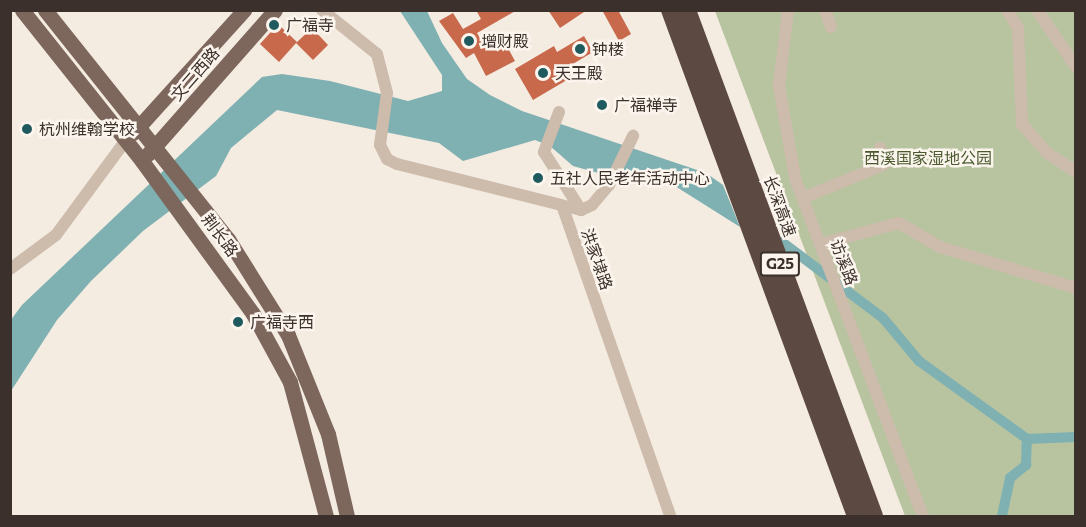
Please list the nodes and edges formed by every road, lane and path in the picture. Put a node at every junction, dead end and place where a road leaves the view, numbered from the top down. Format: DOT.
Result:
graph roads {
  1 [pos="22,10"];
  2 [pos="45,10"];
  3 [pos="244,10"];
  4 [pos="275,10"];
  5 [pos="322,10"];
  6 [pos="670,10"];
  7 [pos="687,10"];
  8 [pos="788,10"];
  9 [pos="825,10"];
  10 [pos="1007,10"];
  11 [pos="1037,10"];
  12 [pos="831,27"];
  13 [pos="1076,67"];
  14 [pos="556,115"];
  15 [pos="138,127"];
  16 [pos="126,140"];
  17 [pos="629,140"];
  18 [pos="154,147"];
  19 [pos="880,148"];
  20 [pos="142,161"];
  21 [pos="1076,172"];
  22 [pos="803,198"];
  23 [pos="563,208"];
  24 [pos="581,210"];
  25 [pos="820,244"];
  26 [pos="10,269"];
  27 [pos="1076,288"];
  28 [pos="326,516"];
  29 [pos="347,516"];
  30 [pos="670,516"];
  31 [pos="856,516"];
  32 [pos="874,516"];
  33 [pos="923,516"];
  1 -- 16 [label="main road, 荆长路"];
  2 -- 15 [label="main road, 荆长路"];
  3 -- 15 [label="main road, 文二西路"];
  4 -- 18 [label="main road, 文二西路"];
  5 -- 23 [label="street"];
  6 -- 31 [label="highway, G25"];
  7 -- 32 [label="highway, 长深高速 / G25"];
  8 -- 22 [label="street, 访溪路"];
  9 -- 12 [label="street"];
  10 -- 21 [label="street"];
  11 -- 13 [label="street"];
  14 -- 24 [label="street"];
  15 -- 16 [label="main road, 文二西路"];
  15 -- 18 [label="main road, 荆长路"];
  16 -- 20 [label="main road, 荆长路"];
  16 -- 26 [label="street"];
  17 -- 24 [label="street"];
  18 -- 20 [label="main road, 文二西路"];
  18 -- 29 [label="main road, 荆长路"];
  19 -- 22 [label="street"];
  20 -- 28 [label="main road, 荆长路"];
  22 -- 25 [label="street, 访溪路"];
  23 -- 24 [label="street"];
  23 -- 30 [label="street, 洪家埭路"];
  25 -- 27 [label="street"];
  25 -- 33 [label="street, 访溪路"];
}
